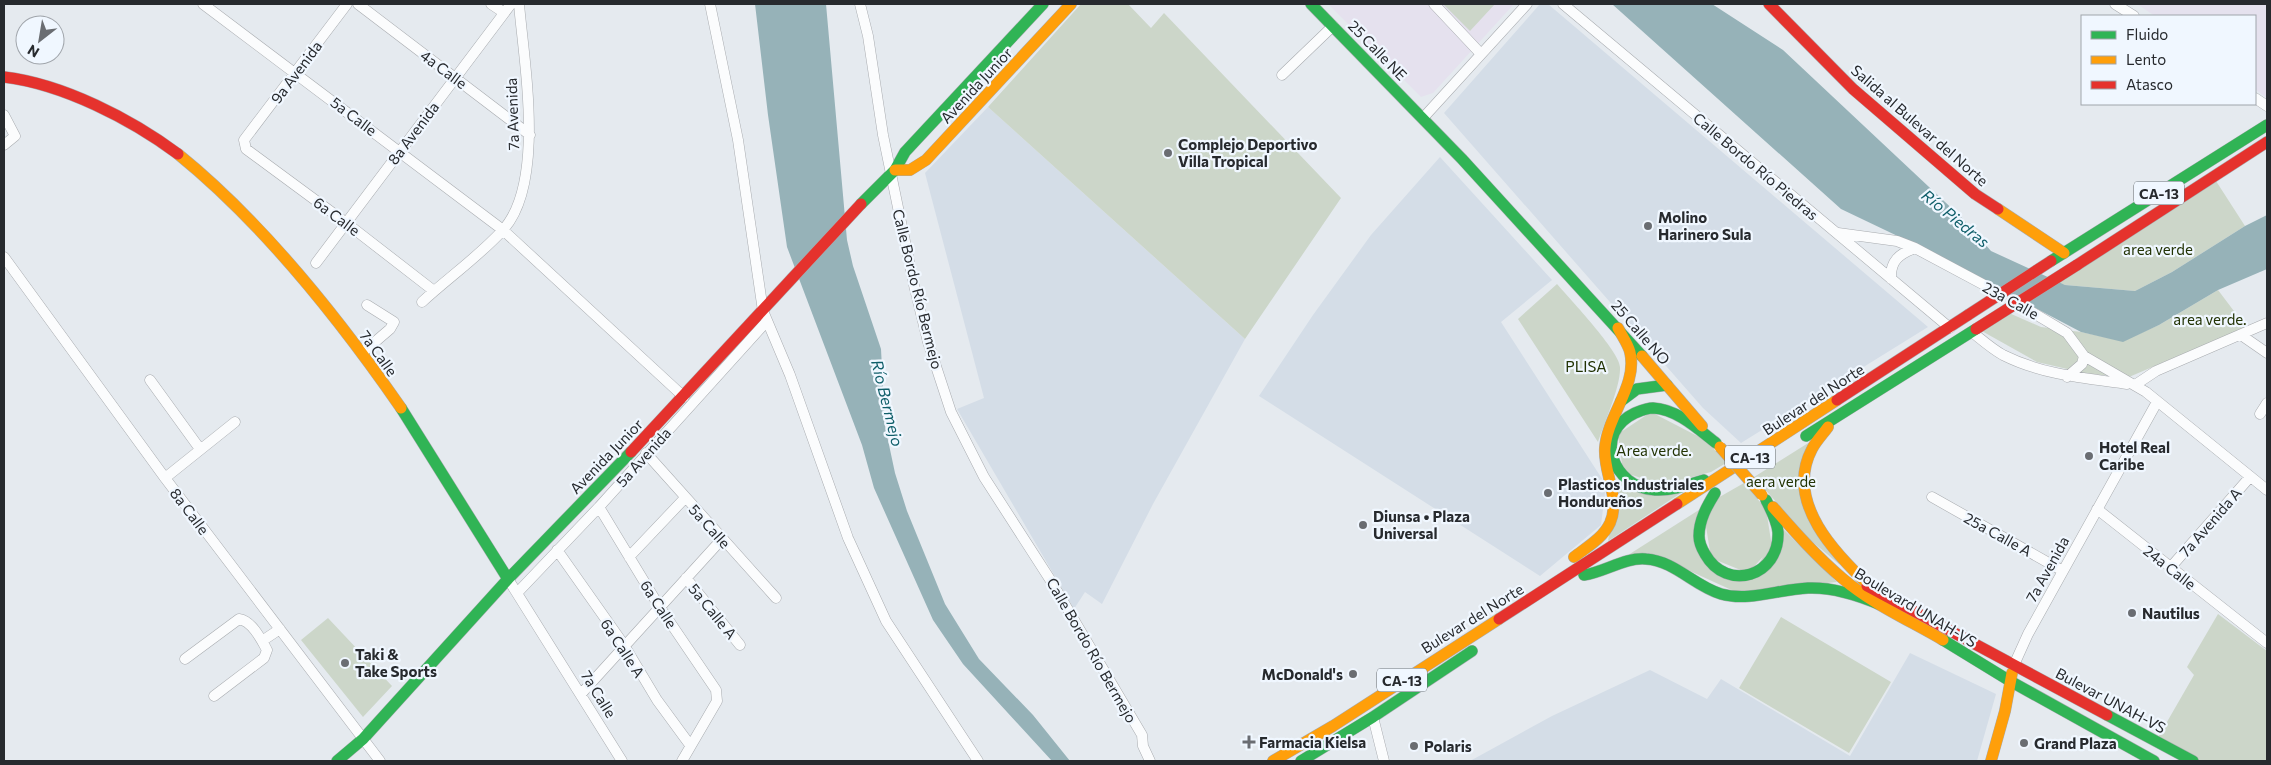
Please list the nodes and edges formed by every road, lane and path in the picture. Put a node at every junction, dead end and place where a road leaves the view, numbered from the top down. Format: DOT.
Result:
graph roads {
  1 [pos="203,4"];
  2 [pos="347,4"];
  3 [pos="358,4"];
  4 [pos="491,4"];
  5 [pos="511,4"];
  6 [pos="519,4"];
  7 [pos="710,4"];
  8 [pos="860,4"];
  9 [pos="1042,4"];
  10 [pos="1071,4"];
  11 [pos="1311,4"];
  12 [pos="1434,4"];
  13 [pos="1527,4"];
  14 [pos="1562,4"];
  15 [pos="1769,4"];
  16 [pos="2115,4"];
  17 [pos="503,12"];
  18 [pos="2132,15"];
  19 [pos="1333,26"];
  20 [pos="1481,54"];
  21 [pos="296,72"];
  22 [pos="1282,75"];
  23 [pos="4,77"];
  24 [pos="456,77"];
  25 [pos="2256,99"];
  26 [pos="2267,106"];
  27 [pos="4,115"];
  28 [pos="1423,118"];
  29 [pos="2267,125"];
  30 [pos="530,134"];
  31 [pos="244,140"];
  32 [pos="2267,142"];
  33 [pos="4,145"];
  34 [pos="400,151"];
  35 [pos="890,174"];
  36 [pos="345,222"];
  37 [pos="504,230"];
  38 [pos="1836,232"];
  39 [pos="1915,248"];
  40 [pos="2064,253"];
  41 [pos="4,257"];
  42 [pos="316,263"];
  43 [pos="1891,279"];
  44 [pos="434,291"];
  45 [pos="422,302"];
  46 [pos="367,305"];
  47 [pos="765,316"];
  48 [pos="2267,324"];
  49 [pos="1618,328"];
  50 [pos="1950,328"];
  51 [pos="1974,331"];
  52 [pos="2241,335"];
  53 [pos="2267,352"];
  54 [pos="362,353"];
  55 [pos="2084,356"];
  56 [pos="2067,377"];
  57 [pos="150,380"];
  58 [pos="1667,385"];
  59 [pos="2135,385"];
  60 [pos="684,397"];
  61 [pos="1621,401"];
  62 [pos="2157,402"];
  63 [pos="2267,403"];
  64 [pos="1844,412"];
  65 [pos="2260,414"];
  66 [pos="235,422"];
  67 [pos="1796,442"];
  68 [pos="1718,445"];
  69 [pos="200,449"];
  70 [pos="646,453"];
  71 [pos="1755,468"];
  72 [pos="1720,476"];
  73 [pos="2250,477"];
  74 [pos="165,478"];
  75 [pos="2267,490"];
  76 [pos="1715,493"];
  77 [pos="1764,497"];
  78 [pos="1932,497"];
  79 [pos="685,498"];
  80 [pos="599,507"];
  81 [pos="2097,509"];
  82 [pos="722,539"];
  83 [pos="557,550"];
  84 [pos="629,557"];
  85 [pos="1832,568"];
  86 [pos="2170,568"];
  87 [pos="2063,571"];
  88 [pos="1584,575"];
  89 [pos="686,578"];
  90 [pos="508,579"];
  91 [pos="1872,588"];
  92 [pos="518,592"];
  93 [pos="776,598"];
  94 [pos="1531,598"];
  95 [pos="1881,605"];
  96 [pos="659,606"];
  97 [pos="280,629"];
  98 [pos="262,641"];
  99 [pos="2267,643"];
  100 [pos="624,645"];
  101 [pos="740,645"];
  102 [pos="185,659"];
  103 [pos="2014,664"];
  104 [pos="2010,681"];
  105 [pos="581,694"];
  106 [pos="214,696"];
  107 [pos="1374,717"];
  108 [pos="363,739"];
  109 [pos="690,745"];
  110 [pos="337,761"];
  111 [pos="380,761"];
  112 [pos="622,761"];
  113 [pos="682,761"];
  114 [pos="978,761"];
  115 [pos="1150,761"];
  116 [pos="1273,761"];
  117 [pos="1301,761"];
  118 [pos="1384,761"];
  119 [pos="1991,761"];
  120 [pos="2154,761"];
  121 [pos="2193,761"];
  1 -- 21 [label="street, 5a Calle"];
  2 -- 21 [label="street, 9a Avenida"];
  3 -- 24 [label="street, 4a Calle"];
  4 -- 17 [label="street"];
  5 -- 17 [label="street, 8a Avenida"];
  6 -- 30 [label="street, 7a Avenida"];
  7 -- 47 [label="street"];
  8 -- 35 [label="street, Calle Bordo Río Bermejo"];
  9 -- 35 [label="main road, Avenida Junior"];
  10 -- 35 [label="main road, Avenida Junior"];
  11 -- 19 [label="main road, 25 Calle NE"];
  12 -- 20 [label="street"];
  13 -- 20 [label="street"];
  14 -- 38 [label="street, Calle Bordo Río Piedras"];
  15 -- 40 [label="main road, Salida al Bulevar del Norte"];
  16 -- 18 [label="street"];
  17 -- 24 [label="street, 8a Avenida"];
  19 -- 22 [label="street"];
  19 -- 28 [label="main road, 25 Calle NE"];
  20 -- 28 [label="street"];
  21 -- 31 [label="street, 9a Avenida"];
  21 -- 34 [label="street, 5a Calle"];
  23 -- 54 [label="main road, 7a Calle"];
  24 -- 30 [label="street, 4a Calle"];
  24 -- 34 [label="street, 8a Avenida"];
  25 -- 26 [label="street"];
  27 -- 33 [label="street"];
  28 -- 49 [label="main road, 25 Calle NO"];
  29 -- 40 [label="main road, Bulevar del Norte / CA-13"];
  30 -- 37 [label="street, 7a Avenida"];
  31 -- 36 [label="street, 6a Calle"];
  32 -- 51 [label="main road, Bulevar del Norte / CA-13, bridge"];
  34 -- 36 [label="street, 8a Avenida"];
  34 -- 37 [label="street, 5a Calle"];
  35 -- 47 [label="main road, Avenida Junior"];
  35 -- 115 [label="street, Calle Bordo Río Bermejo"];
  36 -- 42 [label="street, 8a Avenida"];
  36 -- 44 [label="street, 6a Calle"];
  37 -- 44 [label="street, 7a Avenida"];
  37 -- 60 [label="street, 5a Calle"];
  38 -- 39 [label="street, 23a Calle"];
  38 -- 43 [label="street, Calle Bordo Río Piedras"];
  39 -- 43 [label="street"];
  39 -- 55 [label="street, 23a Calle"];
  40 -- 50 [label="main road, Bulevar del Norte / CA-13, bridge"];
  41 -- 74 [label="street, 8a Calle"];
  43 -- 50 [label="street, Calle Bordo Río Piedras"];
  44 -- 45 [label="street, 7a Avenida"];
  46 -- 54 [label="street"];
  47 -- 60 [label="main road, Avenida Junior"];
  47 -- 70 [label="street, 5a Avenida"];
  47 -- 114 [label="street"];
  48 -- 52 [label="street"];
  49 -- 58 [label="main road, 25 Calle NO"];
  49 -- 61 [label="main road"];
  50 -- 72 [label="main road, Bulevar del Norte / CA-13"];
  51 -- 56 [label="street"];
  51 -- 64 [label="main road, Bulevar del Norte / CA-13"];
  52 -- 53 [label="street"];
  52 -- 59 [label="street"];
  54 -- 90 [label="main road, 7a Calle"];
  55 -- 56 [label="street"];
  55 -- 59 [label="street, 23a Calle"];
  56 -- 59 [label="street"];
  57 -- 69 [label="street"];
  58 -- 61 [label="main road"];
  58 -- 68 [label="main road, 25 Calle NO"];
  59 -- 62 [label="street, 23a Calle"];
  60 -- 90 [label="main road, Avenida Junior"];
  61 -- 94 [label="main road"];
  62 -- 73 [label="street, 23a Calle"];
  62 -- 81 [label="street, 7a Avenida"];
  63 -- 65 [label="street"];
  64 -- 67 [label="main road, Bulevar del Norte / CA-13"];
  64 -- 91 [label="main road"];
  66 -- 69 [label="street"];
  68 -- 72 [label="main road"];
  68 -- 77 [label="main road, 25 Calle NO, bridge"];
  69 -- 74 [label="street"];
  70 -- 79 [label="street, 5a Calle"];
  70 -- 80 [label="street, 5a Avenida"];
  71 -- 76 [label="main road, Bulevar del Norte / CA-13"];
  72 -- 94 [label="main road, Bulevar del Norte / CA-13"];
  73 -- 75 [label="street, 23a Calle"];
  73 -- 86 [label="street, 7a Avenida A"];
  74 -- 97 [label="street, 8a Calle"];
  76 -- 77 [label="main road"];
  76 -- 88 [label="main road, Bulevar del Norte / CA-13"];
  77 -- 85 [label="main road, 25 Calle NO"];
  78 -- 87 [label="street, 25a Calle A"];
  79 -- 82 [label="street, 5a Calle"];
  79 -- 84 [label="street"];
  80 -- 83 [label="street, 5a Avenida"];
  80 -- 84 [label="street, 6a Calle"];
  81 -- 86 [label="street, 24a Calle"];
  81 -- 87 [label="street, 7a Avenida"];
  82 -- 89 [label="street"];
  82 -- 93 [label="street, 5a Calle"];
  83 -- 92 [label="street, 5a Avenida"];
  83 -- 100 [label="street, 6a Calle A"];
  84 -- 96 [label="street, 6a Calle"];
  85 -- 91 [label="main road, Boulevard UNAH-VS"];
  85 -- 95 [label="main road, Boulevard UNAH-VS"];
  86 -- 99 [label="street, 24a Calle"];
  87 -- 103 [label="street, 7a Avenida"];
  88 -- 95 [label="main road"];
  88 -- 107 [label="main road, Bulevar del Norte / CA-13"];
  89 -- 96 [label="street"];
  89 -- 101 [label="street, 5a Calle A"];
  90 -- 92 [label="street, 7a Calle"];
  90 -- 108 [label="main road, Avenida Junior"];
  91 -- 103 [label="main road, Boulevard UNAH-VS"];
  92 -- 105 [label="street, 7a Calle"];
  94 -- 116 [label="main road, Bulevar del Norte / CA-13"];
  95 -- 104 [label="main road, Boulevard UNAH-VS"];
  96 -- 100 [label="street"];
  96 -- 109 [label="street, 6a Calle"];
  97 -- 98 [label="street"];
  97 -- 108 [label="street, 8a Calle"];
  98 -- 102 [label="street"];
  98 -- 106 [label="street"];
  100 -- 105 [label="street"];
  100 -- 109 [label="street, 6a Calle A"];
  103 -- 104 [label="main road, 7a Avenida"];
  103 -- 121 [label="main road, Bulevar UNAH-VS"];
  104 -- 119 [label="main road, 7a Avenida"];
  104 -- 120 [label="main road"];
  105 -- 112 [label="street, 7a Calle"];
  107 -- 117 [label="main road, Bulevar del Norte / CA-13"];
  107 -- 118 [label="street"];
  108 -- 110 [label="main road, Avenida Junior"];
  108 -- 111 [label="street, 8a Calle"];
  109 -- 113 [label="street"];
}
